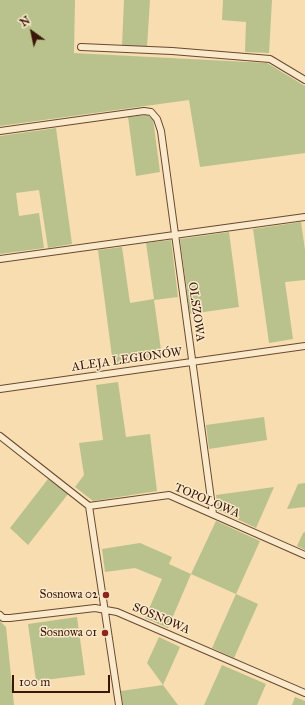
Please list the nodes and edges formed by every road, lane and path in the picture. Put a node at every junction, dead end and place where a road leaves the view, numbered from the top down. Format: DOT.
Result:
graph roads {
  1 [pos="81,47"];
  2 [pos="305,80"];
  3 [pos="0,131"];
  4 [pos="305,217"];
  5 [pos="174,236"];
  6 [pos="0,259"];
  7 [pos="305,346"];
  8 [pos="192,362"];
  9 [pos="0,389"];
  10 [pos="0,436"];
  11 [pos="90,506"];
  12 [pos="213,514"];
  13 [pos="305,555"];
  14 [pos="105,609"];
  15 [pos="0,615"];
  16 [pos="305,693"];
  17 [pos="118,705"];
  1 -- 2 [label="street"];
  3 -- 5 [label="street, OLSZOWA"];
  4 -- 5 [label="street"];
  5 -- 6 [label="street"];
  5 -- 8 [label="street, OLSZOWA"];
  7 -- 8 [label="street, ALEJA LEGIONÓW"];
  8 -- 9 [label="street, ALEJA LEGIONÓW"];
  8 -- 12 [label="street, OLSZOWA"];
  10 -- 11 [label="street"];
  11 -- 12 [label="street, TOPOLOWA"];
  11 -- 14 [label="street"];
  12 -- 13 [label="street, TOPOLOWA"];
  14 -- 15 [label="street, SOSNOWA"];
  14 -- 16 [label="street, SOSNOWA"];
  14 -- 17 [label="street"];
}
